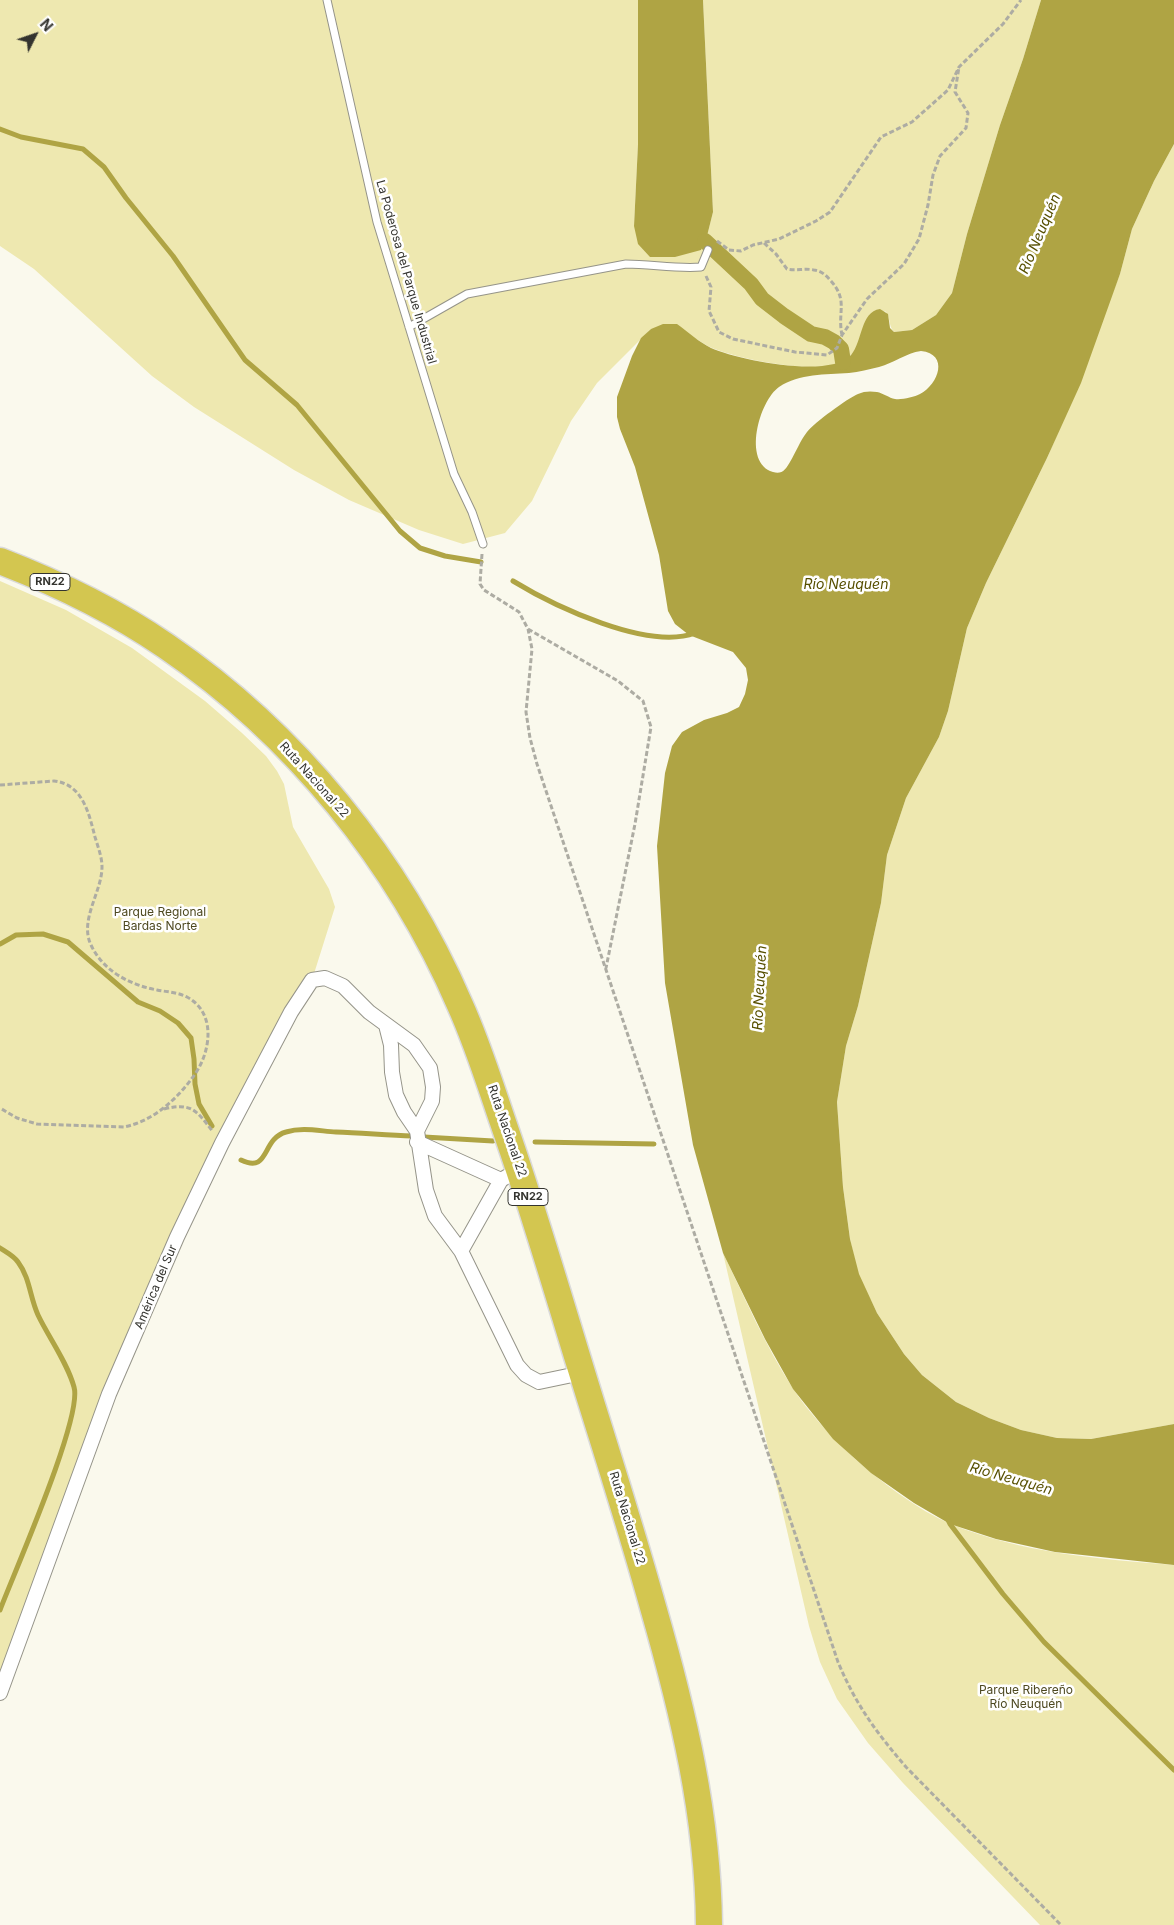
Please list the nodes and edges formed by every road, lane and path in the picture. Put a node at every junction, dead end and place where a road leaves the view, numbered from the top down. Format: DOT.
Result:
graph roads {
  1 [pos="327,0"];
  2 [pos="1021,0"];
  3 [pos="959,67"];
  4 [pos="717,241"];
  5 [pos="764,242"];
  6 [pos="708,250"];
  7 [pos="701,267"];
  8 [pos="409,327"];
  9 [pos="842,335"];
  10 [pos="483,544"];
  11 [pos="0,561"];
  12 [pos="528,629"];
  13 [pos="0,784"];
  14 [pos="606,969"];
  15 [pos="386,1024"];
  16 [pos="0,1108"];
  17 [pos="161,1110"];
  18 [pos="417,1137"];
  19 [pos="222,1143"];
  20 [pos="510,1174"];
  21 [pos="461,1251"];
  22 [pos="582,1373"];
  23 [pos="0,1693"];
  24 [pos="709,1925"];
  25 [pos="1061,1925"];
  1 -- 8 [label="lane, La Poderosa del Parque Industrial"];
  2 -- 3 [label="path"];
  3 -- 5 [label="path"];
  3 -- 9 [label="path"];
  4 -- 5 [label="path"];
  5 -- 9 [label="path"];
  6 -- 7 [label="lane"];
  7 -- 8 [label="lane"];
  7 -- 9 [label="path"];
  8 -- 10 [label="lane, La Poderosa del Parque Industrial"];
  10 -- 12 [label="path"];
  11 -- 20 [label="highway, Ruta Nacional 22 / RN22"];
  12 -- 14 [label="path"];
  12 -- 14 [label="path"];
  13 -- 17 [label="path"];
  14 -- 25 [label="path"];
  15 -- 18 [label="street"];
  15 -- 18 [label="street, América del Sur"];
  15 -- 19 [label="street, América del Sur"];
  16 -- 17 [label="path"];
  17 -- 19 [label="path"];
  18 -- 20 [label="street"];
  18 -- 21 [label="street"];
  19 -- 23 [label="street, América del Sur"];
  20 -- 21 [label="street"];
  20 -- 22 [label="highway, Ruta Nacional 22 / RN22"];
  21 -- 22 [label="street"];
  22 -- 24 [label="highway, Ruta Nacional 22 / RN22"];
}
